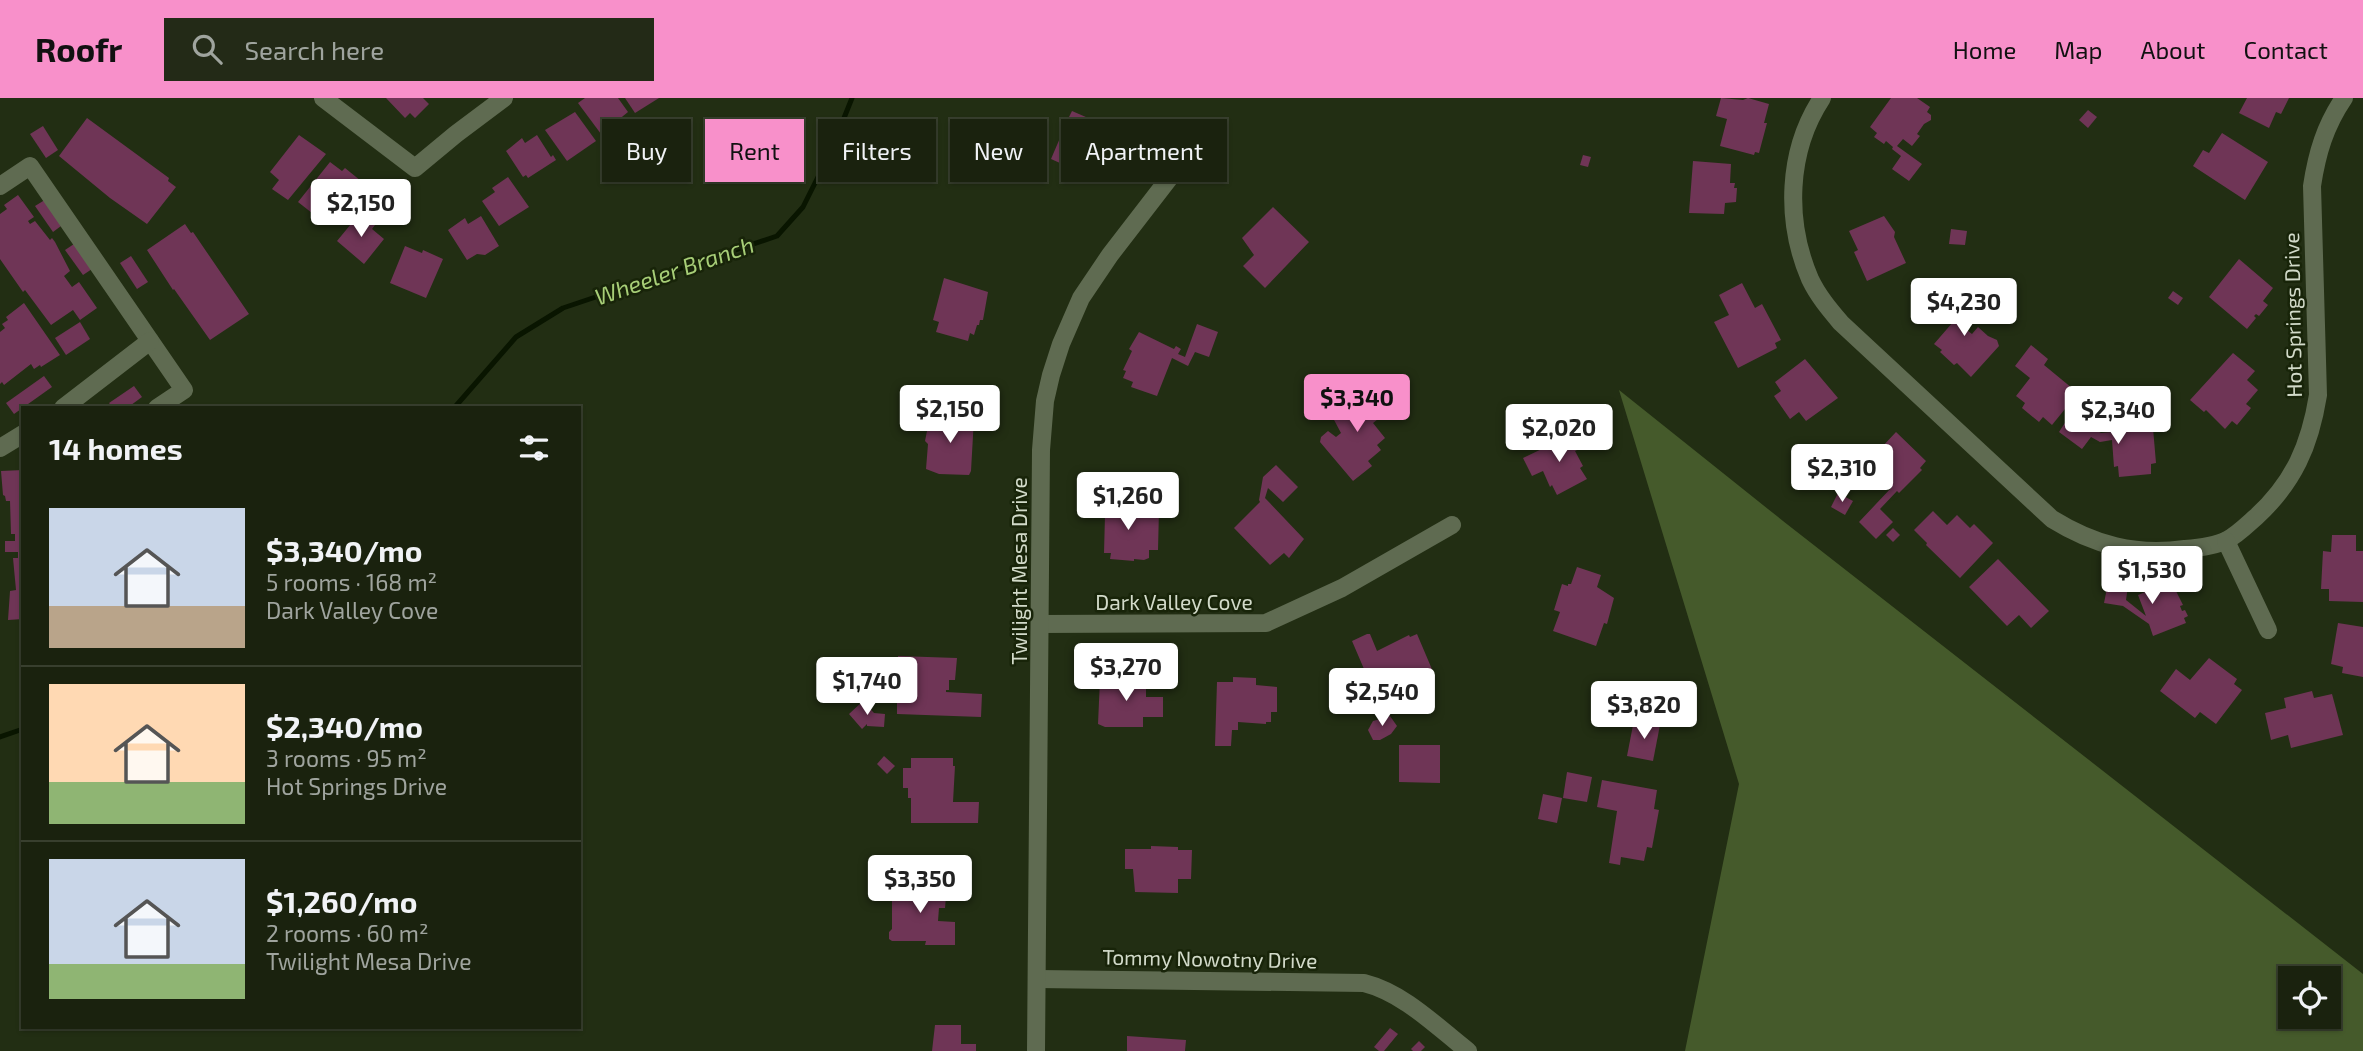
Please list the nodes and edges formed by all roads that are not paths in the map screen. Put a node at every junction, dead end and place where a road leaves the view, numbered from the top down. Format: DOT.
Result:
graph roads {
  1 [pos="323,98"];
  2 [pos="504,98"];
  3 [pos="1822,98"];
  4 [pos="2344,98"];
  5 [pos="1167,182"];
  6 [pos="0,186"];
  7 [pos="150,341"];
  8 [pos="66,406"];
  9 [pos="161,406"];
  10 [pos="21,435"];
  11 [pos="0,448"];
  12 [pos="1452,525"];
  13 [pos="2226,541"];
  14 [pos="1040,624"];
  15 [pos="2268,630"];
  16 [pos="1037,979"];
  17 [pos="1036,1051"];
  18 [pos="1468,1051"];
  1 -- 2 [label="street"];
  3 -- 13 [label="street, Hot Springs Drive"];
  4 -- 13 [label="street, Hot Springs Drive"];
  5 -- 14 [label="street, Twilight Mesa Drive"];
  6 -- 7 [label="street"];
  7 -- 8 [label="street"];
  7 -- 9 [label="street"];
  10 -- 11 [label="street"];
  12 -- 14 [label="street, Dark Valley Cove"];
  13 -- 15 [label="street"];
  14 -- 16 [label="street, Twilight Mesa Drive"];
  16 -- 17 [label="street, Twilight Mesa Drive"];
  16 -- 18 [label="street, Tommy Nowotny Drive"];
}
